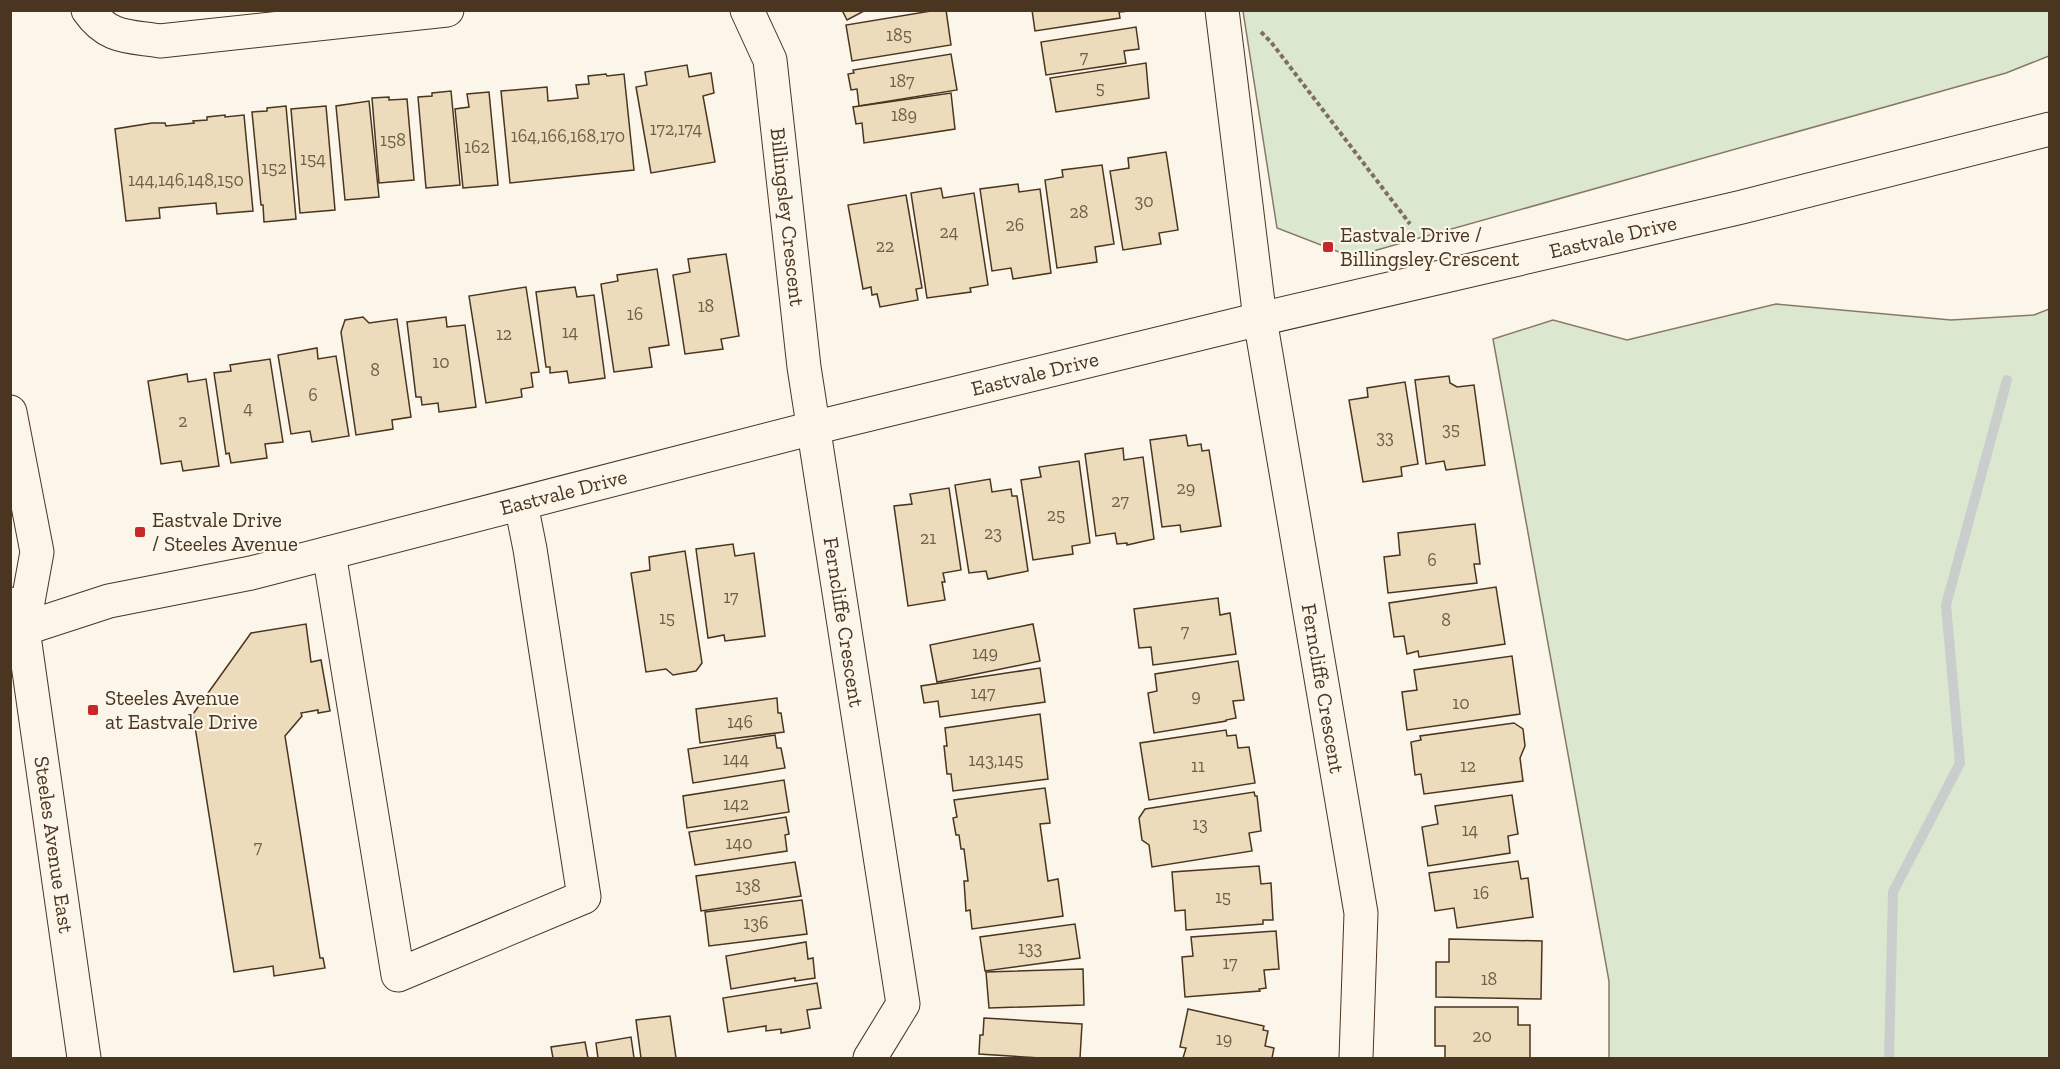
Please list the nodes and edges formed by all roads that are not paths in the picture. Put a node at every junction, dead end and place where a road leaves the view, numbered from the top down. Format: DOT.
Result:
graph roads {
  1 [pos="88,10"];
  2 [pos="447,10"];
  3 [pos="747,10"];
  4 [pos="1222,10"];
  5 [pos="2049,129"];
  6 [pos="1260,319"];
  7 [pos="10,412"];
  8 [pos="813,428"];
  9 [pos="521,504"];
  10 [pos="329,553"];
  11 [pos="16,616"];
  12 [pos="84,1059"];
  13 [pos="870,1059"];
  14 [pos="1356,1059"];
  1 -- 2 [label="street"];
  3 -- 8 [label="street, Billingsley Crescent"];
  4 -- 6 [label="street"];
  5 -- 6 [label="street, Eastvale Drive"];
  6 -- 8 [label="street, Eastvale Drive"];
  6 -- 14 [label="street, Ferncliffe Crescent"];
  7 -- 11 [label="street, Steeles Avenue East"];
  8 -- 9 [label="street, Eastvale Drive"];
  8 -- 13 [label="street, Ferncliffe Crescent"];
  9 -- 10 [label="street, Eastvale Drive"];
  9 -- 10 [label="street"];
  10 -- 11 [label="street, Eastvale Drive"];
  11 -- 12 [label="street, Steeles Avenue East"];
}
